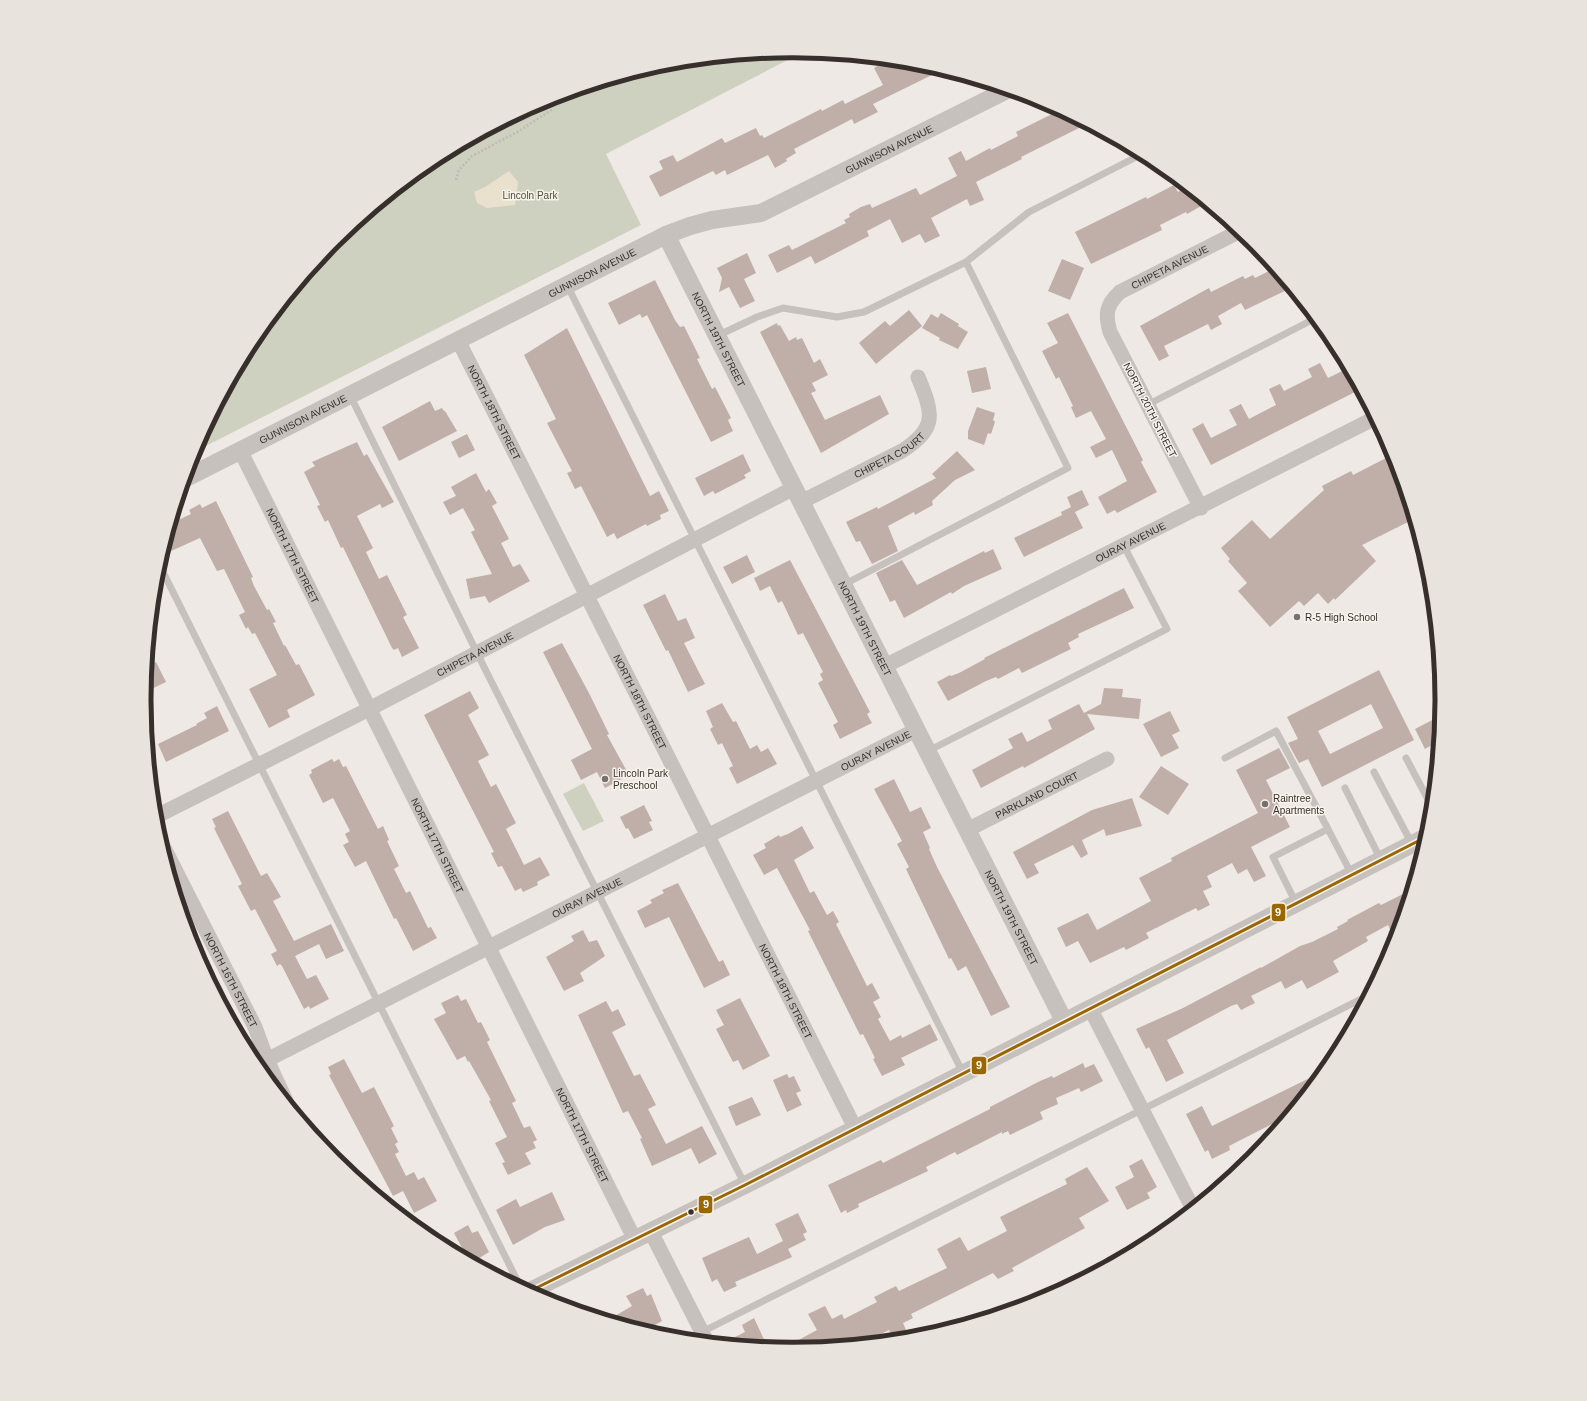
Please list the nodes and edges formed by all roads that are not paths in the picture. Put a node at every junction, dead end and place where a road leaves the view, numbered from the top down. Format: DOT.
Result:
graph roads {
  1 [pos="1002,93"];
  2 [pos="1136,157"];
  3 [pos="1235,234"];
  4 [pos="666,235"];
  5 [pos="966,262"];
  6 [pos="567,285"];
  7 [pos="1108,310"];
  8 [pos="1311,320"];
  9 [pos="717,337"];
  10 [pos="458,340"];
  11 [pos="918,377"];
  12 [pos="350,394"];
  13 [pos="1147,405"];
  14 [pos="1372,420"];
  15 [pos="240,450"];
  16 [pos="192,475"];
  17 [pos="798,495"];
  18 [pos="1201,508"];
  19 [pos="694,540"];
  20 [pos="1124,546"];
  21 [pos="163,573"];
  22 [pos="843,585"];
  23 [pos="586,596"];
  24 [pos="477,653"];
  25 [pos="885,666"];
  26 [pos="369,709"];
  27 [pos="916,730"];
  28 [pos="928,752"];
  29 [pos="1224,758"];
  30 [pos="1406,758"];
  31 [pos="1107,759"];
  32 [pos="259,763"];
  33 [pos="1374,772"];
  34 [pos="816,781"];
  35 [pos="1345,788"];
  36 [pos="1428,800"];
  37 [pos="161,814"];
  38 [pos="1328,829"];
  39 [pos="967,830"];
  40 [pos="707,836"];
  41 [pos="1420,840"];
  42 [pos="1381,860"];
  43 [pos="172,864"];
  44 [pos="1352,875"];
  45 [pos="598,892"];
  46 [pos="1296,903"];
  47 [pos="488,947"];
  48 [pos="1363,998"];
  49 [pos="380,1003"];
  50 [pos="1090,1008"];
  51 [pos="1064,1021"];
  52 [pos="262,1061"];
  53 [pos="263,1063"];
  54 [pos="964,1073"];
  55 [pos="1141,1109"];
  56 [pos="855,1128"];
  57 [pos="745,1184"];
  58 [pos="1191,1205"];
  59 [pos="643,1236"];
  60 [pos="519,1281"];
  61 [pos="535,1288"];
  62 [pos="705,1337"];
  1 -- 4 [label="street, GUNNISON AVENUE"];
  2 -- 5 [label="lane"];
  3 -- 7 [label="street, CHIPETA AVENUE"];
  4 -- 6 [label="street, GUNNISON AVENUE"];
  4 -- 9 [label="street, NORTH 19TH STREET"];
  5 -- 9 [label="lane"];
  5 -- 22 [label="lane"];
  6 -- 10 [label="street, GUNNISON AVENUE"];
  6 -- 19 [label="lane"];
  7 -- 13 [label="street, NORTH 20TH STREET"];
  8 -- 13 [label="lane"];
  9 -- 17 [label="street, NORTH 19TH STREET"];
  10 -- 12 [label="street, GUNNISON AVENUE"];
  10 -- 23 [label="street, NORTH 18TH STREET"];
  11 -- 17 [label="street, CHIPETA COURT"];
  12 -- 15 [label="street, GUNNISON AVENUE"];
  12 -- 24 [label="lane"];
  13 -- 18 [label="street, NORTH 20TH STREET"];
  14 -- 18 [label="street, OURAY AVENUE"];
  15 -- 16 [label="street, GUNNISON AVENUE"];
  15 -- 26 [label="street, NORTH 17TH STREET"];
  17 -- 19 [label="street, CHIPETA AVENUE"];
  17 -- 22 [label="street, NORTH 19TH STREET"];
  18 -- 20 [label="street, OURAY AVENUE"];
  19 -- 23 [label="street, CHIPETA AVENUE"];
  19 -- 34 [label="lane"];
  20 -- 25 [label="street, OURAY AVENUE"];
  20 -- 28 [label="lane"];
  21 -- 32 [label="lane"];
  22 -- 25 [label="street, NORTH 19TH STREET"];
  23 -- 24 [label="street, CHIPETA AVENUE"];
  23 -- 40 [label="street, NORTH 18TH STREET"];
  24 -- 26 [label="street, CHIPETA AVENUE"];
  24 -- 45 [label="lane"];
  25 -- 27 [label="street, NORTH 19TH STREET"];
  26 -- 32 [label="street, CHIPETA AVENUE"];
  26 -- 47 [label="street, NORTH 17TH STREET"];
  27 -- 28 [label="street, NORTH 19TH STREET"];
  27 -- 34 [label="street, OURAY AVENUE"];
  28 -- 39 [label="street, NORTH 19TH STREET"];
  29 -- 38 [label="lane"];
  30 -- 36 [label="lane"];
  31 -- 39 [label="street, PARKLAND COURT"];
  32 -- 37 [label="street, CHIPETA AVENUE"];
  32 -- 49 [label="lane"];
  33 -- 41 [label="lane"];
  34 -- 40 [label="street, OURAY AVENUE"];
  34 -- 54 [label="lane"];
  35 -- 42 [label="lane"];
  38 -- 44 [label="lane"];
  38 -- 46 [label="lane"];
  39 -- 51 [label="street, NORTH 19TH STREET"];
  40 -- 45 [label="street, OURAY AVENUE"];
  40 -- 56 [label="street, NORTH 18TH STREET"];
  41 -- 42 [label="street"];
  42 -- 44 [label="street"];
  43 -- 52 [label="street, NORTH 16TH STREET"];
  44 -- 46 [label="street"];
  45 -- 47 [label="street, OURAY AVENUE"];
  45 -- 57 [label="lane"];
  46 -- 50 [label="street"];
  47 -- 49 [label="street, OURAY AVENUE"];
  47 -- 59 [label="street, NORTH 17TH STREET"];
  48 -- 55 [label="lane"];
  49 -- 53 [label="street, OURAY AVENUE"];
  49 -- 60 [label="lane"];
  50 -- 51 [label="street"];
  50 -- 55 [label="street"];
  51 -- 54 [label="street"];
  54 -- 56 [label="street"];
  55 -- 58 [label="street"];
  55 -- 62 [label="lane"];
  56 -- 57 [label="street"];
  57 -- 59 [label="street"];
  59 -- 61 [label="street"];
  59 -- 62 [label="street, NORTH 17TH STREET"];
}
